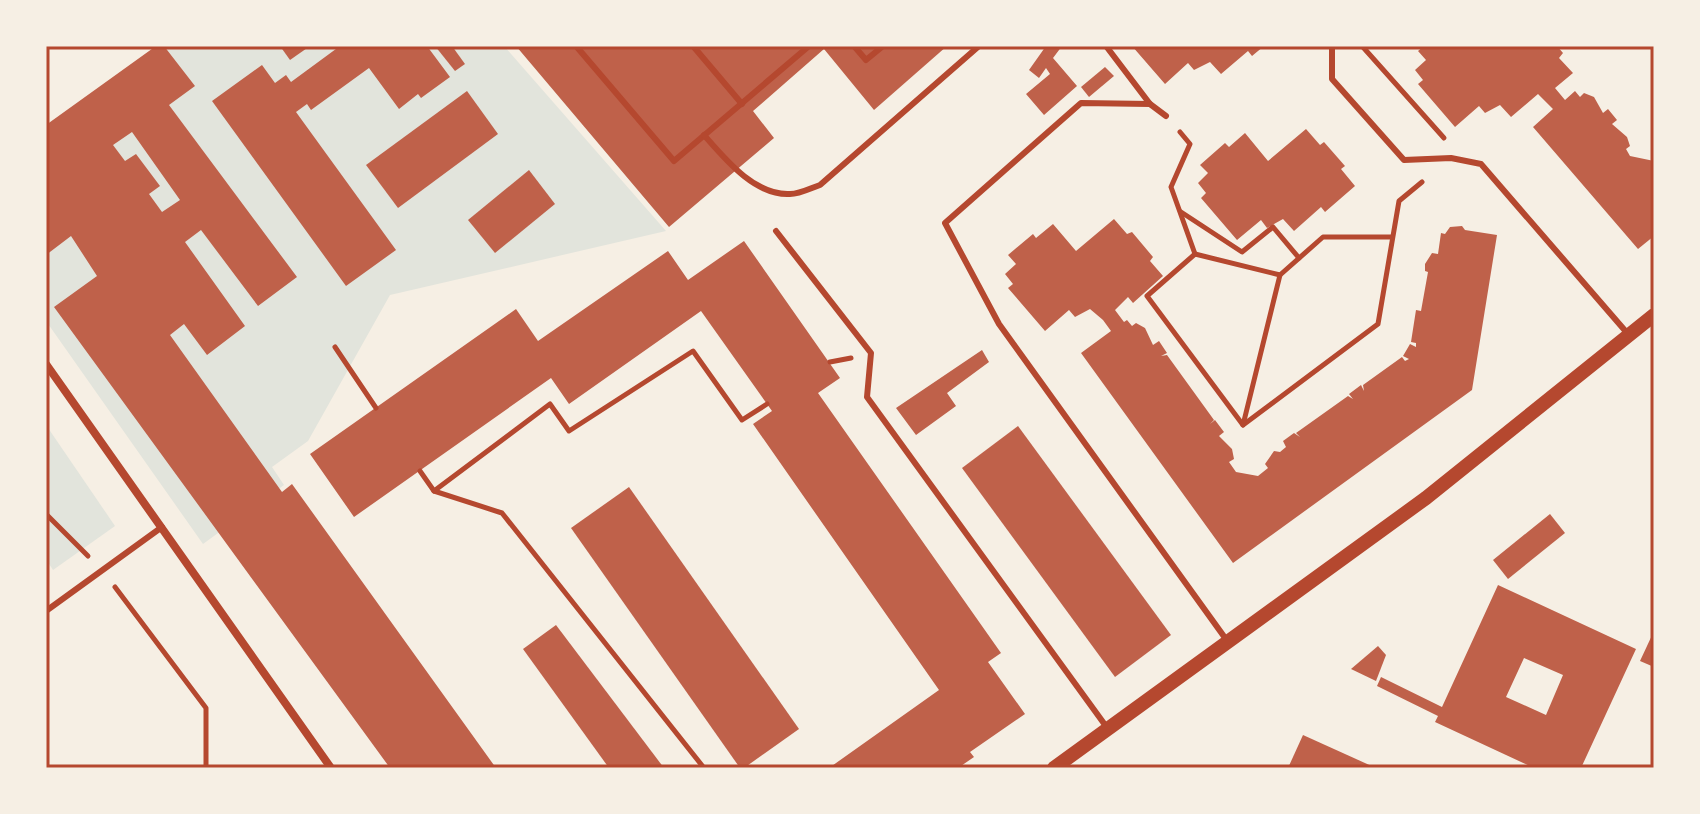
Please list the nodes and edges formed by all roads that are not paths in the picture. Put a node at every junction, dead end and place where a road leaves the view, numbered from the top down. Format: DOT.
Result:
graph roads {
  1 [pos="576,46"];
  2 [pos="693,46"];
  3 [pos="809,46"];
  4 [pos="854,46"];
  5 [pos="883,46"];
  6 [pos="979,46"];
  7 [pos="1106,46"];
  8 [pos="1332,46"];
  9 [pos="742,104"];
  10 [pos="1150,104"];
  11 [pos="1166,116"];
  12 [pos="704,135"];
  13 [pos="776,231"];
  14 [pos="1654,315"];
  15 [pos="1630,336"];
  16 [pos="46,364"];
  17 [pos="162,527"];
  18 [pos="46,611"];
  19 [pos="1228,642"];
  20 [pos="1108,729"];
  21 [pos="331,768"];
  22 [pos="1054,768"];
  1 -- 12 [label="lane"];
  2 -- 9 [label="lane"];
  3 -- 9 [label="lane"];
  4 -- 5 [label="lane"];
  6 -- 12 [label="lane"];
  7 -- 10 [label="lane"];
  8 -- 15 [label="lane"];
  9 -- 12 [label="lane"];
  10 -- 11 [label="lane"];
  10 -- 19 [label="lane"];
  13 -- 20 [label="lane"];
  14 -- 15 [label="street"];
  15 -- 19 [label="street"];
  16 -- 17 [label="street"];
  17 -- 18 [label="lane"];
  17 -- 21 [label="street"];
  19 -- 20 [label="street"];
  20 -- 22 [label="street"];
}
